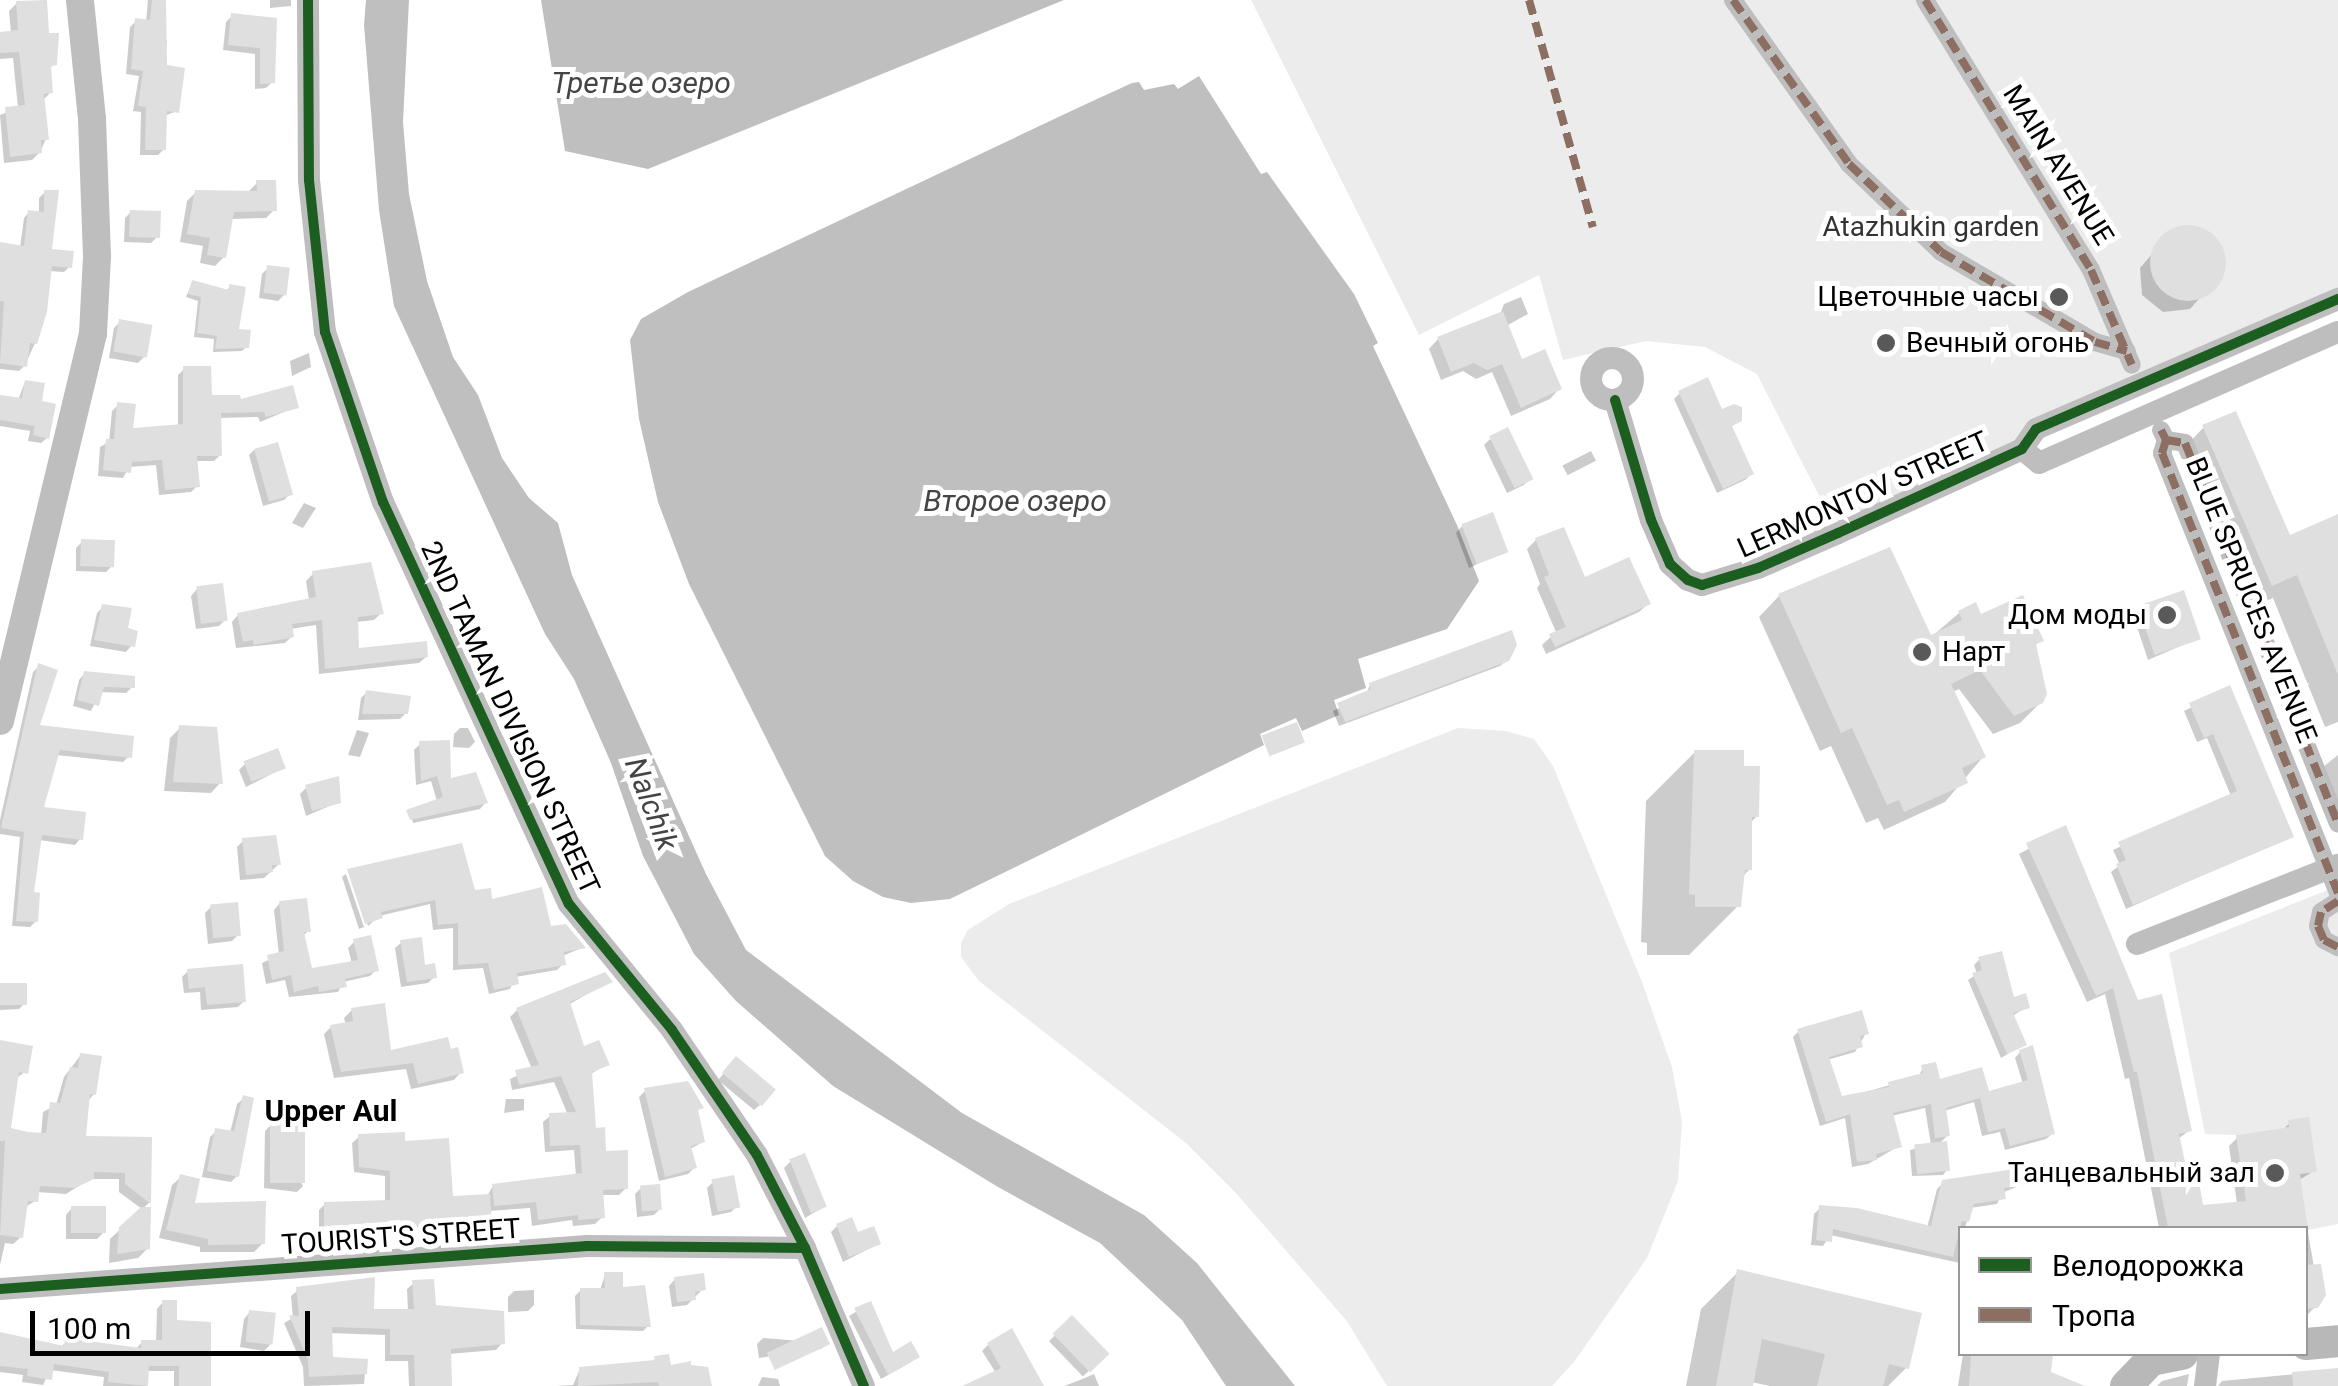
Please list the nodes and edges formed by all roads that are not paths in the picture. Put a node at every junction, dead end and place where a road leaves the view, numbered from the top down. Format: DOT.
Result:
graph roads {
  1 [pos="80,0"];
  2 [pos="308,0"];
  3 [pos="1733,0"];
  4 [pos="1925,0"];
  5 [pos="2338,299"];
  6 [pos="2286,324"];
  7 [pos="2338,332"];
  8 [pos="2298,350"];
  9 [pos="1615,400"];
  10 [pos="2022,450"];
  11 [pos="0,721"];
  12 [pos="2338,823"];
  13 [pos="2334,867"];
  14 [pos="2338,893"];
  15 [pos="2338,901"];
  16 [pos="2136,944"];
  17 [pos="2338,948"];
  18 [pos="806,1248"];
  19 [pos="0,1289"];
  20 [pos="2338,1341"];
  21 [pos="2308,1344"];
  22 [pos="2172,1356"];
  23 [pos="2209,1356"];
  24 [pos="864,1386"];
  25 [pos="2126,1386"];
  26 [pos="2206,1386"];
  1 -- 11 [label="street"];
  2 -- 18 [label="street, 2ND TAMAN DIVISION STREET"];
  3 -- 4 [label="street, MAIN AVENUE"];
  5 -- 6 [label="street, LERMONTOV STREET"];
  6 -- 8 [label="street"];
  6 -- 10 [label="street, LERMONTOV STREET"];
  7 -- 8 [label="street, LERMONTOV STREET"];
  8 -- 10 [label="street, LERMONTOV STREET"];
  9 -- 10 [label="street, LERMONTOV STREET"];
  12 -- 13 [label="street, BLUE SPRUCES AVENUE"];
  13 -- 14 [label="street, BLUE SPRUCES AVENUE"];
  13 -- 16 [label="street"];
  15 -- 17 [label="street"];
  18 -- 19 [label="street, TOURIST'S STREET"];
  18 -- 24 [label="street, 2ND TAMAN DIVISION STREET"];
  20 -- 21 [label="main road"];
  22 -- 25 [label="main road"];
  23 -- 26 [label="street"];
}
